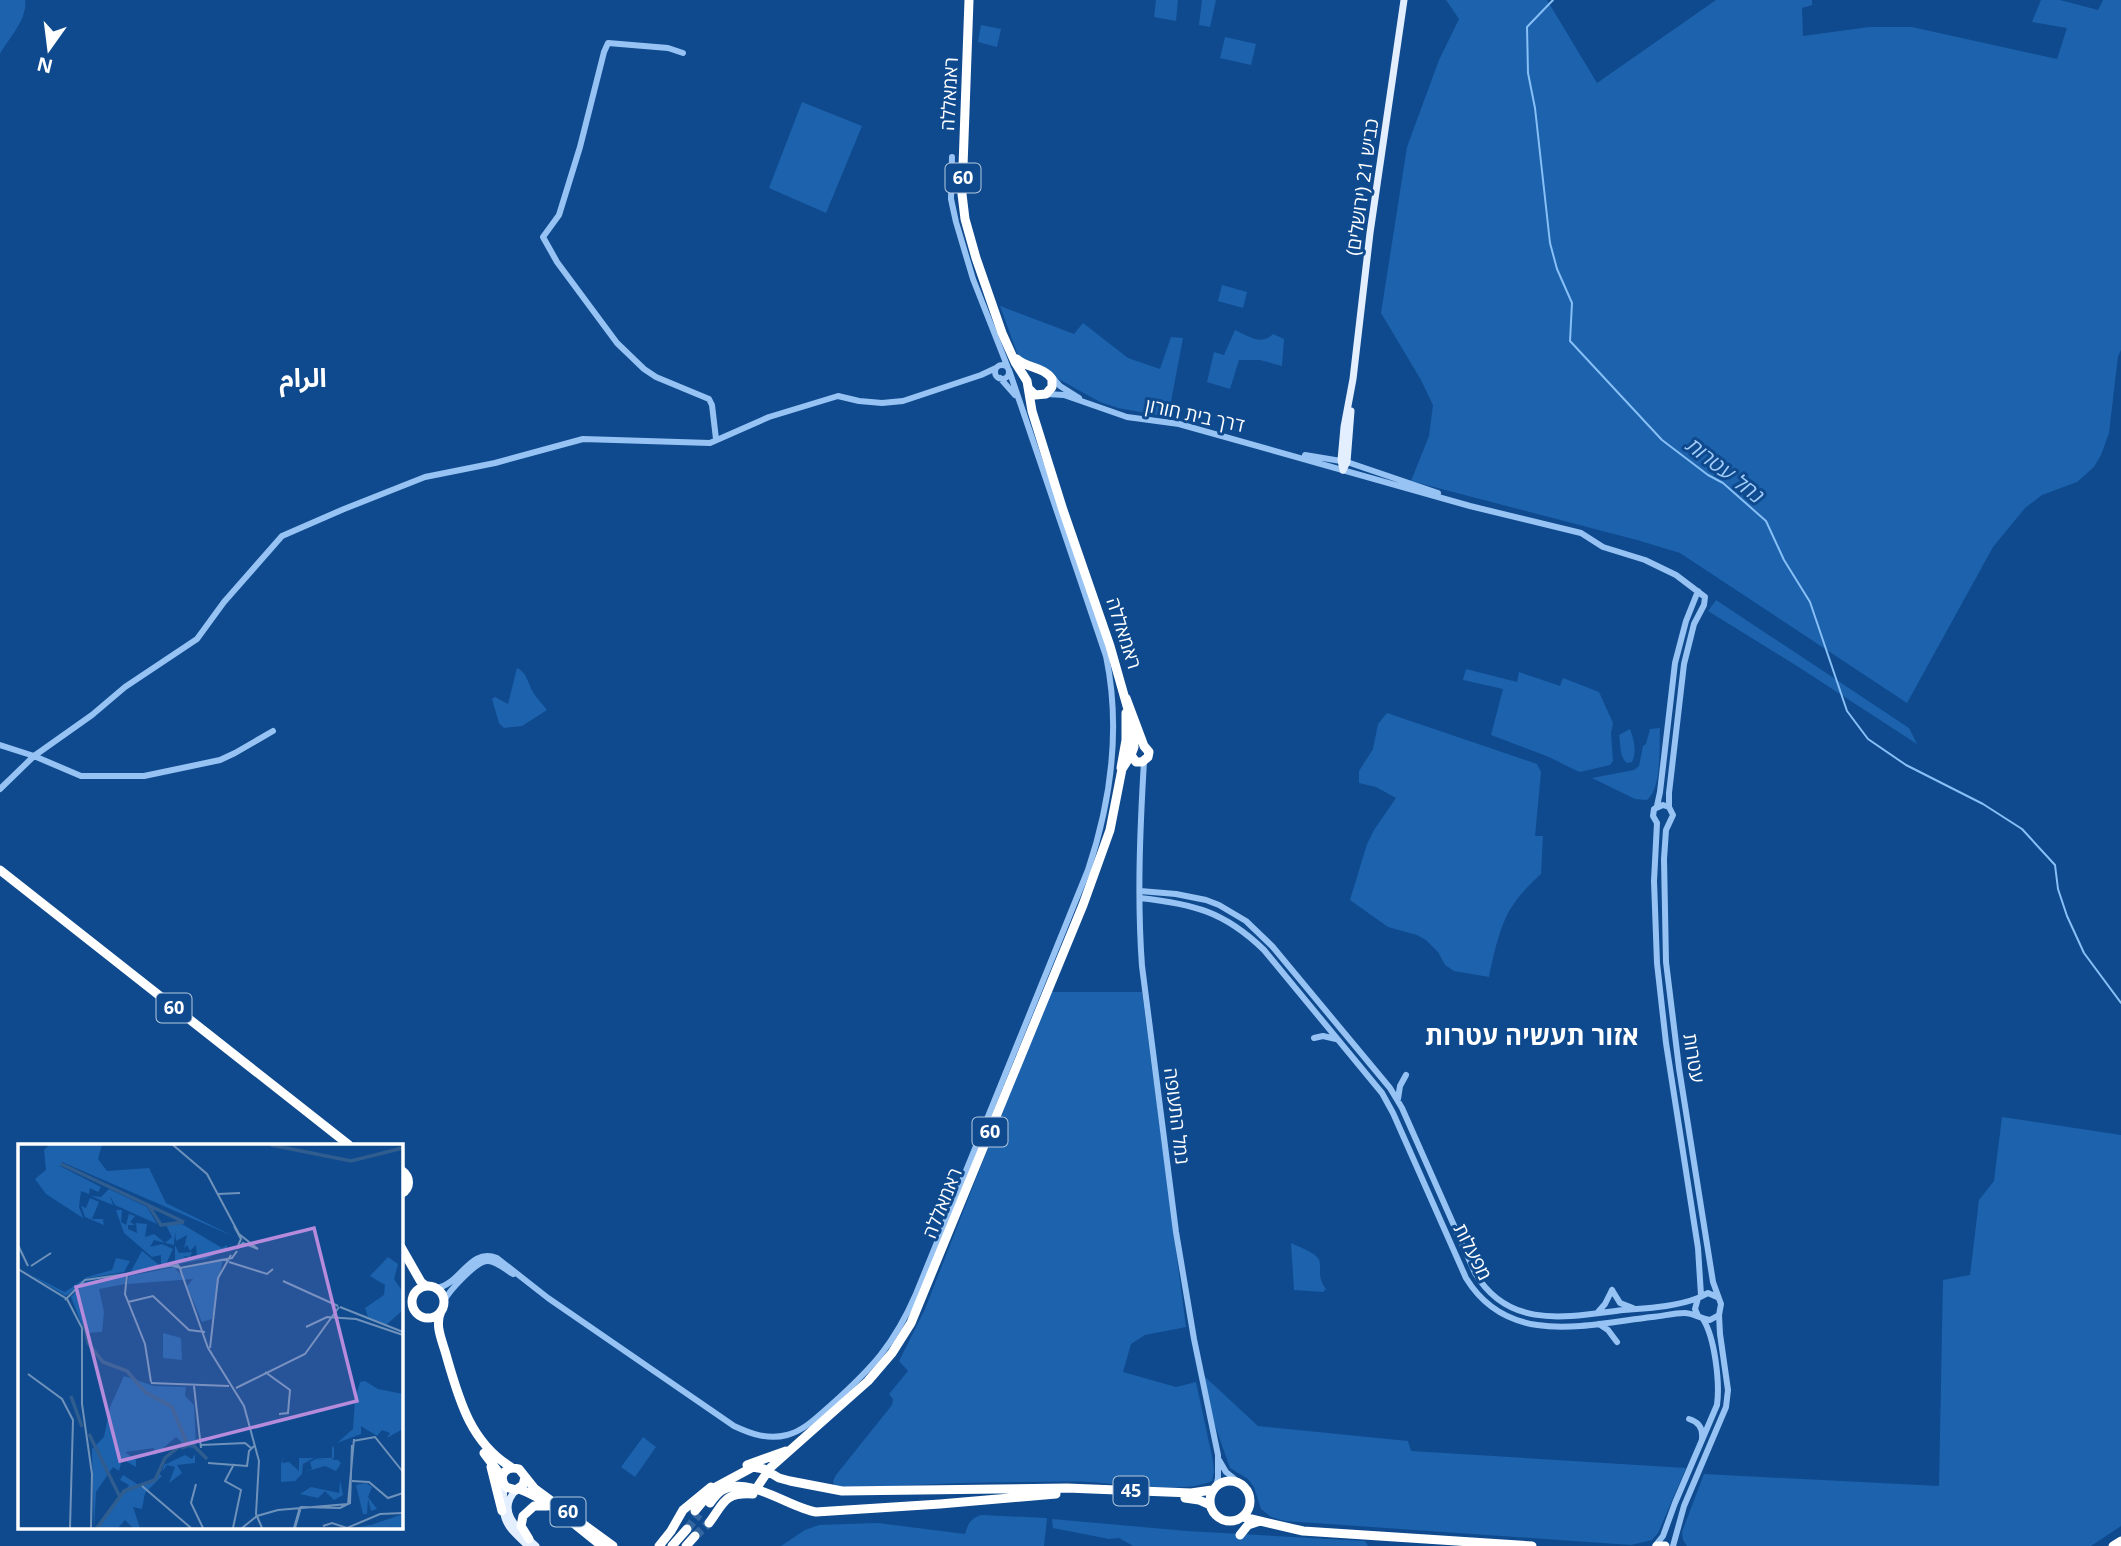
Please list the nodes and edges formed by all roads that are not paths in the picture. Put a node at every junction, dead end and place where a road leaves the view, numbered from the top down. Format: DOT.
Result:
graph roads {
  1 [pos="969,0"];
  2 [pos="1404,0"];
  3 [pos="683,52"];
  4 [pos="952,157"];
  5 [pos="996,341"];
  6 [pos="1009,349"];
  7 [pos="996,367"];
  8 [pos="1008,369"];
  9 [pos="1038,370"];
  10 [pos="1049,375"];
  11 [pos="999,378"];
  12 [pos="962,381"];
  13 [pos="1028,385"];
  14 [pos="1045,394"];
  15 [pos="1019,403"];
  16 [pos="1096,408"];
  17 [pos="1035,420"];
  18 [pos="716,439"];
  19 [pos="1346,443"];
  20 [pos="1289,453"];
  21 [pos="1328,458"];
  22 [pos="1344,461"];
  23 [pos="1365,467"];
  24 [pos="1343,470"];
  25 [pos="1471,506"];
  26 [pos="1698,591"];
  27 [pos="1125,698"];
  28 [pos="273,731"];
  29 [pos="0,745"];
  30 [pos="34,755"];
  31 [pos="1137,755"];
  32 [pos="1119,780"];
  33 [pos="0,789"];
  34 [pos="1657,806"];
  35 [pos="1669,807"];
  36 [pos="1657,822"];
  37 [pos="1669,822"];
  38 [pos="0,870"];
  39 [pos="1140,894"];
  40 [pos="1314,1038"];
  41 [pos="1337,1040"];
  42 [pos="1406,1075"];
  43 [pos="1398,1101"];
  44 [pos="348,1144"];
  45 [pos="402,1171"];
  46 [pos="402,1193"];
  47 [pos="402,1249"];
  48 [pos="402,1257"];
  49 [pos="469,1268"];
  50 [pos="431,1287"];
  51 [pos="414,1295"];
  52 [pos="1700,1296"];
  53 [pos="1717,1297"];
  54 [pos="443,1306"];
  55 [pos="1636,1309"];
  56 [pos="1595,1314"];
  57 [pos="1719,1315"];
  58 [pos="427,1317"];
  59 [pos="1700,1317"];
  60 [pos="1598,1323"];
  61 [pos="1618,1342"];
  62 [pos="1689,1419"];
  63 [pos="475,1441"];
  64 [pos="797,1444"];
  65 [pos="1701,1444"];
  66 [pos="1218,1455"];
  67 [pos="783,1457"];
  68 [pos="512,1467"];
  69 [pos="768,1471"];
  70 [pos="525,1477"];
  71 [pos="503,1481"];
  72 [pos="790,1481"];
  73 [pos="1237,1481"];
  74 [pos="1214,1488"];
  75 [pos="755,1489"];
  76 [pos="517,1490"];
  77 [pos="1050,1492"];
  78 [pos="771,1495"];
  79 [pos="1210,1506"];
  80 [pos="1250,1506"];
  81 [pos="551,1508"];
  82 [pos="502,1511"];
  83 [pos="700,1514"];
  84 [pos="1243,1517"];
  85 [pos="1265,1521"];
  86 [pos="689,1531"];
  87 [pos="1240,1535"];
  88 [pos="2121,1541"];
  89 [pos="531,1544"];
  90 [pos="602,1546"];
  91 [pos="613,1546"];
  92 [pos="659,1546"];
  93 [pos="665,1546"];
  94 [pos="672,1546"];
  95 [pos="679,1546"];
  96 [pos="686,1546"];
  97 [pos="1532,1546"];
  98 [pos="1656,1546"];
  99 [pos="1665,1546"];
  100 [pos="1674,1546"];
  101 [pos="2113,1546"];
  1 -- 6 [label="highway, ראמאללה / 60"];
  2 -- 19 [label="main road, כביש 21 (ירושלים)"];
  3 -- 18 [label="street"];
  4 -- 5 [label="street"];
  5 -- 7 [label="street"];
  5 -- 8 [label="street"];
  6 -- 9 [label="highway"];
  6 -- 13 [label="highway, ראמאללה / 60"];
  7 -- 8 [label="street"];
  7 -- 11 [label="street"];
  7 -- 12 [label="street"];
  8 -- 11 [label="street"];
  8 -- 15 [label="street"];
  9 -- 10 [label="highway"];
  9 -- 13 [label="highway"];
  10 -- 14 [label="highway"];
  10 -- 16 [label="street, דרך בית חורון"];
  11 -- 12 [label="street"];
  11 -- 15 [label="street"];
  12 -- 18 [label="street"];
  13 -- 14 [label="highway"];
  13 -- 17 [label="highway, ראמאללה / 60"];
  14 -- 16 [label="street, דרך בית חורון"];
  14 -- 17 [label="highway"];
  15 -- 49 [label="street"];
  16 -- 20 [label="street, דרך בית חורון"];
  17 -- 27 [label="highway, ראמאללה / 60"];
  18 -- 30 [label="street"];
  19 -- 21 [label="street"];
  19 -- 22 [label="main road, כביש 21 (ירושלים)"];
  19 -- 23 [label="street"];
  20 -- 21 [label="street, דרך בית חורון"];
  20 -- 24 [label="street, דרך בית חורון"];
  21 -- 22 [label="street, דרך בית חורון"];
  22 -- 23 [label="street, דרך בית חורון"];
  22 -- 24 [label="main road, כביש 21 (ירושלים)"];
  23 -- 25 [label="street, דרך בית חורון"];
  24 -- 25 [label="street, דרך בית חורון"];
  25 -- 26 [label="street, דרך בית חורון"];
  26 -- 34 [label="street"];
  26 -- 35 [label="street"];
  27 -- 31 [label="highway, ראמאללה / 60"];
  27 -- 32 [label="highway, 60"];
  28 -- 30 [label="street"];
  29 -- 30 [label="street"];
  30 -- 33 [label="street"];
  31 -- 32 [label="highway, ראמאללה / 60"];
  31 -- 39 [label="street, נמל התעופה"];
  32 -- 64 [label="highway, ראמאללה / 60"];
  34 -- 35 [label="street"];
  34 -- 36 [label="street"];
  35 -- 37 [label="street"];
  36 -- 37 [label="street"];
  36 -- 52 [label="street, עטרות"];
  37 -- 53 [label="street, עטרות"];
  38 -- 44 [label="highway, 60"];
  39 -- 41 [label="street, מפעלות"];
  39 -- 43 [label="street, מפעלות"];
  39 -- 66 [label="street, נמל התעופה"];
  40 -- 41 [label="street"];
  41 -- 60 [label="street, מפעלות"];
  42 -- 43 [label="street"];
  43 -- 56 [label="street, מפעלות"];
  45 -- 46 [label="highway"];
  47 -- 50 [label="highway, 60"];
  48 -- 51 [label="highway"];
  49 -- 50 [label="street"];
  49 -- 54 [label="street"];
  50 -- 51 [label="highway"];
  50 -- 54 [label="highway, 60"];
  51 -- 58 [label="highway"];
  52 -- 53 [label="street"];
  52 -- 55 [label="street, מפעלות"];
  52 -- 59 [label="street"];
  53 -- 57 [label="street"];
  54 -- 58 [label="highway"];
  54 -- 68 [label="highway, 60"];
  55 -- 56 [label="street, מפעלות"];
  55 -- 56 [label="street"];
  57 -- 59 [label="street"];
  57 -- 100 [label="street"];
  58 -- 63 [label="highway"];
  59 -- 60 [label="street, מפעלות"];
  59 -- 65 [label="street"];
  60 -- 61 [label="street"];
  62 -- 65 [label="street"];
  63 -- 71 [label="highway"];
  63 -- 82 [label="highway"];
  64 -- 67 [label="highway, ראמאללה / 60"];
  64 -- 83 [label="highway, ראמאללה / 60"];
  65 -- 98 [label="street"];
  66 -- 73 [label="street, נמל התעופה"];
  66 -- 74 [label="street, נמל התעופה"];
  67 -- 69 [label="highway, ראמאללה / 60"];
  67 -- 72 [label="highway"];
  68 -- 70 [label="highway, 60"];
  68 -- 71 [label="highway"];
  69 -- 72 [label="highway"];
  69 -- 75 [label="highway, 60"];
  69 -- 83 [label="highway, 60"];
  70 -- 76 [label="highway"];
  70 -- 91 [label="highway, 60"];
  71 -- 76 [label="highway, 60"];
  71 -- 82 [label="main road"];
  72 -- 77 [label="highway"];
  73 -- 74 [label="highway, 45"];
  73 -- 80 [label="highway, 45"];
  74 -- 77 [label="highway, 45"];
  74 -- 79 [label="highway"];
  75 -- 78 [label="highway"];
  75 -- 83 [label="highway, 60"];
  76 -- 81 [label="highway, 60"];
  76 -- 89 [label="main road"];
  77 -- 78 [label="highway"];
  77 -- 79 [label="highway, 45"];
  78 -- 83 [label="highway"];
  79 -- 84 [label="highway, 45"];
  80 -- 84 [label="highway"];
  80 -- 85 [label="highway, 45"];
  81 -- 89 [label="highway"];
  81 -- 90 [label="highway, 60"];
  82 -- 89 [label="main road"];
  83 -- 92 [label="highway, 60"];
  84 -- 85 [label="highway, 45"];
  85 -- 87 [label="highway"];
  85 -- 97 [label="highway, 45"];
  86 -- 93 [label="highway"];
  86 -- 94 [label="highway"];
  86 -- 95 [label="highway"];
  86 -- 96 [label="highway"];
  88 -- 101 [label="highway"];
  98 -- 99 [label="highway"];
}
